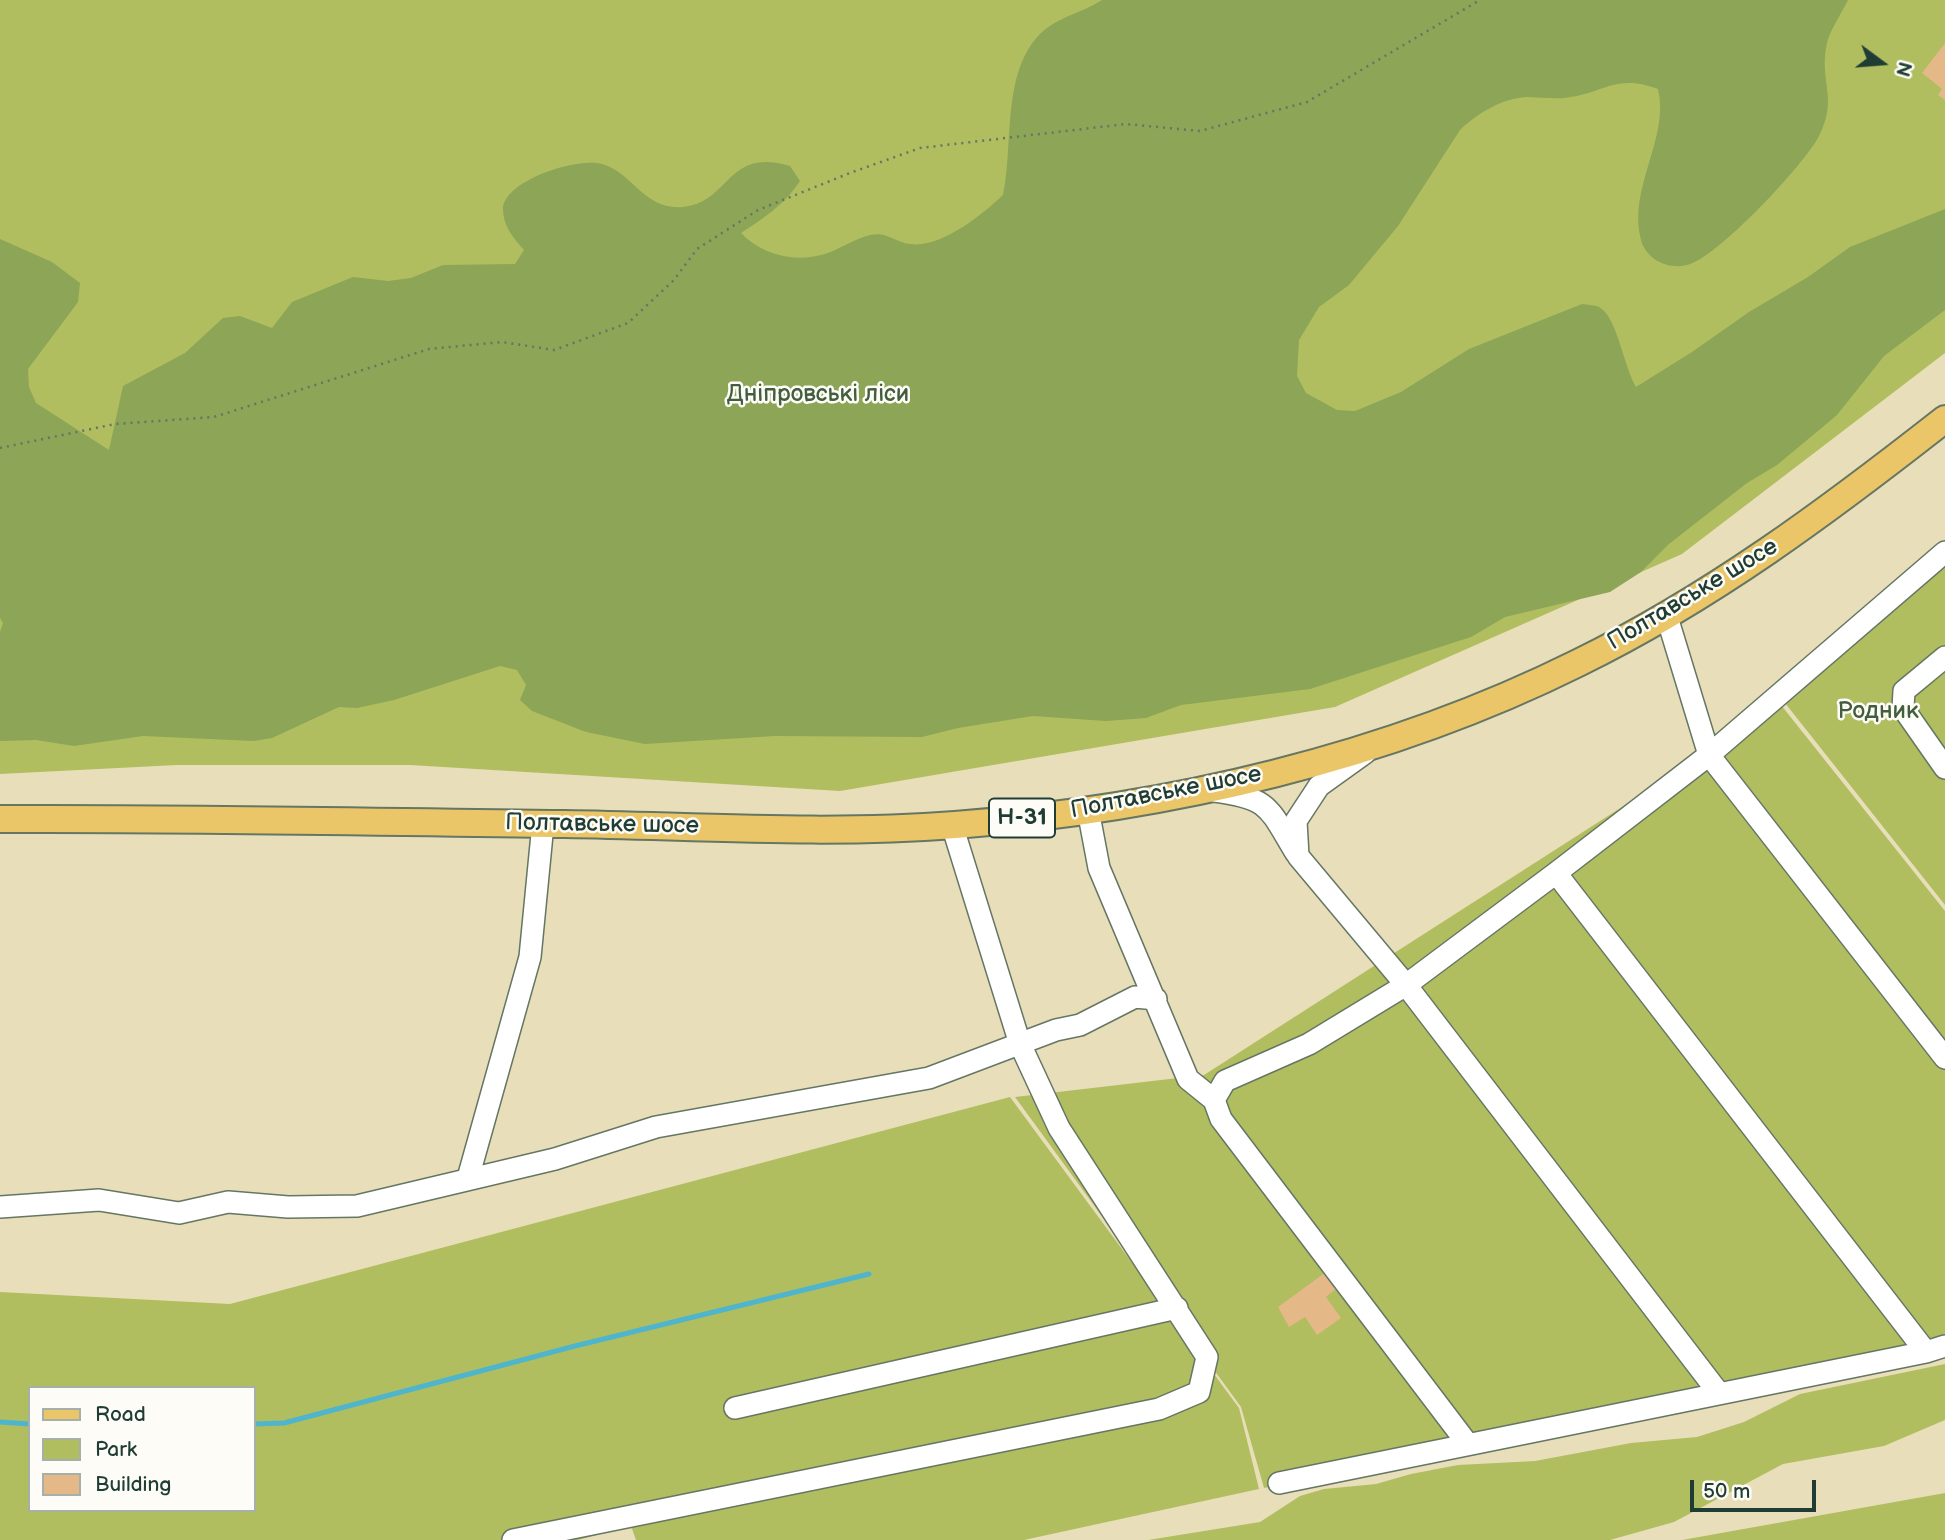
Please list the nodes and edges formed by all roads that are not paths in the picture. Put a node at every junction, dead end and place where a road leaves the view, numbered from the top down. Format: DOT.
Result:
graph roads {
  1 [pos="1945,419"];
  2 [pos="1945,552"];
  3 [pos="1667,617"];
  4 [pos="1945,657"];
  5 [pos="1381,741"];
  6 [pos="1709,755"];
  7 [pos="1945,768"];
  8 [pos="1201,789"];
  9 [pos="1088,810"];
  10 [pos="0,819"];
  11 [pos="543,824"];
  12 [pos="952,825"];
  13 [pos="1298,856"];
  14 [pos="1556,873"];
  15 [pos="1406,985"];
  16 [pos="1156,999"];
  17 [pos="1020,1044"];
  18 [pos="1945,1058"];
  19 [pos="1214,1100"];
  20 [pos="468,1178"];
  21 [pos="0,1207"];
  22 [pos="1177,1308"];
  23 [pos="1936,1349"];
  24 [pos="1718,1392"];
  25 [pos="735,1408"];
  26 [pos="1467,1443"];
  27 [pos="1279,1483"];
  28 [pos="513,1540"];
  1 -- 3 [label="main road, Полтавське шосе / Н-31"];
  2 -- 6 [label="lane"];
  3 -- 5 [label="main road, Полтавське шосе / Н-31"];
  3 -- 6 [label="lane"];
  4 -- 7 [label="lane"];
  5 -- 8 [label="main road, Полтавське шосе / Н-31"];
  5 -- 13 [label="lane"];
  6 -- 14 [label="lane"];
  6 -- 18 [label="lane"];
  8 -- 9 [label="main road, Полтавське шосе / Н-31"];
  8 -- 13 [label="lane"];
  9 -- 12 [label="main road, Полтавське шосе / Н-31"];
  9 -- 16 [label="lane"];
  10 -- 11 [label="main road, Полтавське шосе / Н-31"];
  11 -- 12 [label="main road, Полтавське шосе / Н-31"];
  11 -- 20 [label="lane"];
  12 -- 17 [label="lane"];
  13 -- 15 [label="lane"];
  14 -- 15 [label="lane"];
  14 -- 23 [label="lane"];
  15 -- 19 [label="lane"];
  15 -- 24 [label="lane"];
  16 -- 17 [label="lane"];
  16 -- 19 [label="lane"];
  17 -- 20 [label="lane"];
  17 -- 22 [label="lane"];
  19 -- 26 [label="lane"];
  20 -- 21 [label="lane"];
  22 -- 25 [label="lane"];
  22 -- 28 [label="lane"];
  23 -- 24 [label="lane"];
  24 -- 26 [label="lane"];
  26 -- 27 [label="lane"];
}
